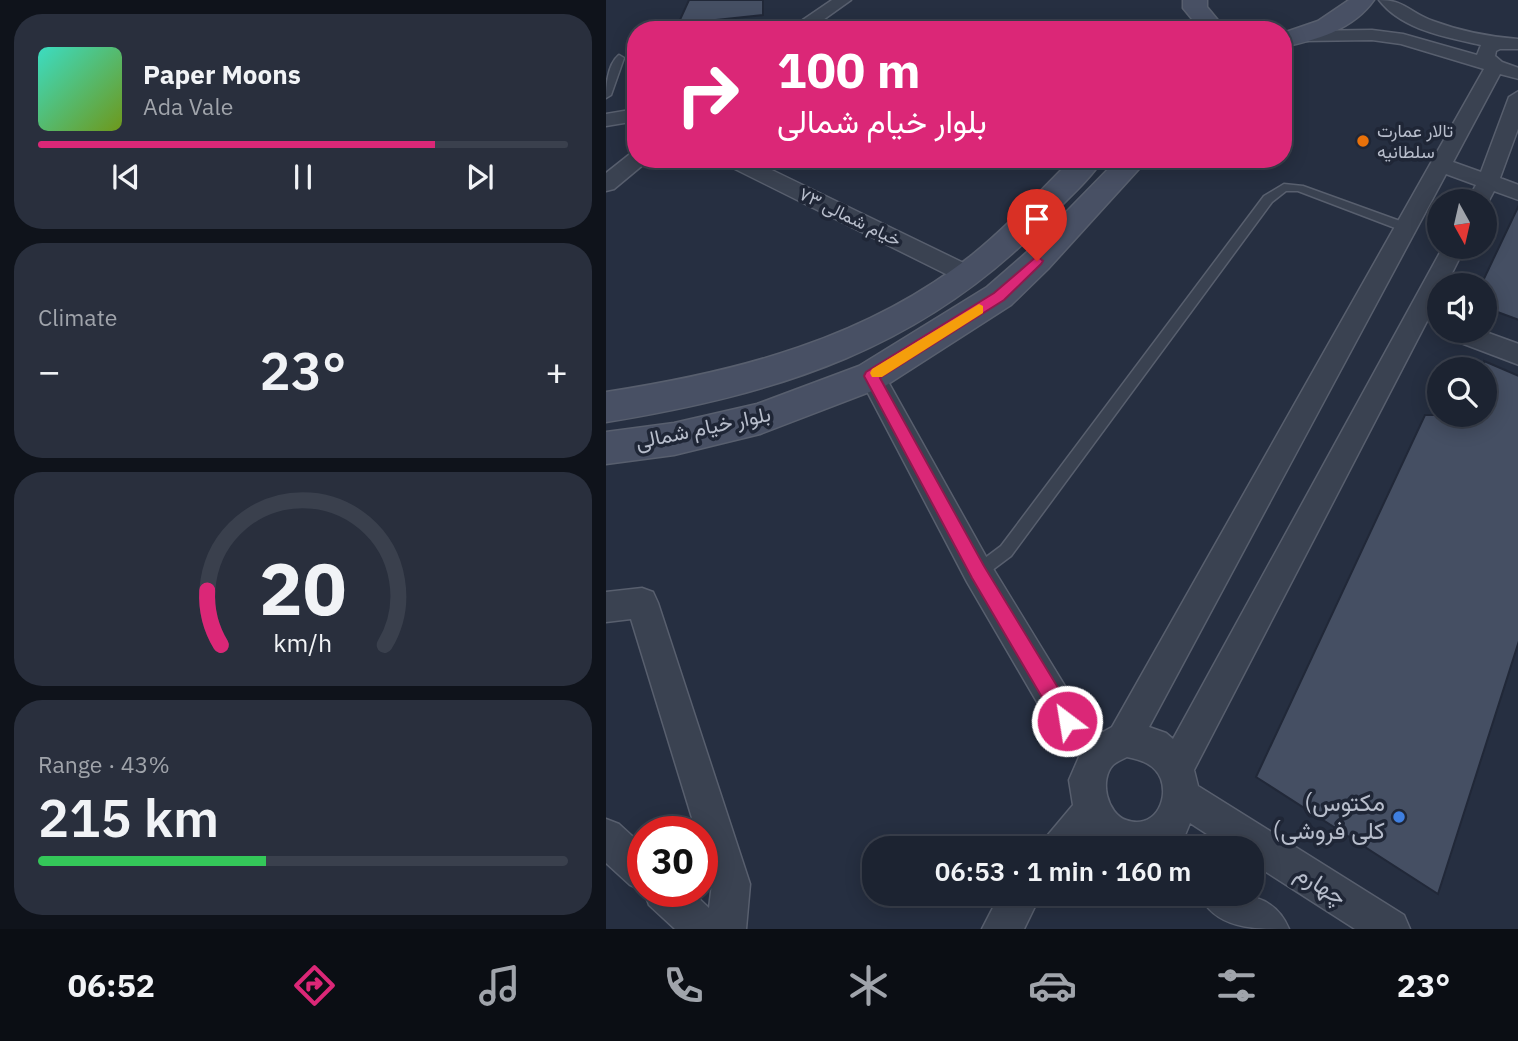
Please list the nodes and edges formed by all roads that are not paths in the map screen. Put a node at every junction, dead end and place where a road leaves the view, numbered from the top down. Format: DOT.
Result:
graph roads {
  1 [pos="843,0"];
  2 [pos="1362,0"];
  3 [pos="1387,0"];
  4 [pos="811,21"];
  5 [pos="1293,38"];
  6 [pos="1510,50"];
  7 [pos="619,58"];
  8 [pos="606,95"];
  9 [pos="1518,97"];
  10 [pos="627,116"];
  11 [pos="606,120"];
  12 [pos="1442,165"];
  13 [pos="627,167"];
  14 [pos="749,168"];
  15 [pos="1081,168"];
  16 [pos="1125,168"];
  17 [pos="606,184"];
  18 [pos="1478,189"];
  19 [pos="1484,189"];
  20 [pos="1497,192"];
  21 [pos="1518,192"];
  22 [pos="1407,228"];
  23 [pos="968,275"];
  24 [pos="1427,323"];
  25 [pos="1488,343"];
  26 [pos="1518,355"];
  27 [pos="871,376"];
  28 [pos="606,407"];
  29 [pos="606,448"];
  30 [pos="978,572"];
  31 [pos="606,607"];
  32 [pos="1112,746"];
  33 [pos="1179,782"];
  34 [pos="1092,811"];
  35 [pos="1071,836"];
  36 [pos="1116,836"];
  37 [pos="1158,836"];
  38 [pos="606,837"];
  39 [pos="627,857"];
  40 [pos="1015,906"];
  41 [pos="1235,906"];
  42 [pos="680,907"];
  43 [pos="703,929"];
  44 [pos="726,929"];
  45 [pos="1002,929"];
  46 [pos="1269,929"];
  47 [pos="1390,929"];
  1 -- 4 [label="street"];
  2 -- 5 [label="street"];
  3 -- 6 [label="street"];
  5 -- 6 [label="street"];
  6 -- 12 [label="street"];
  7 -- 8 [label="lane"];
  9 -- 19 [label="street"];
  10 -- 11 [label="street"];
  12 -- 18 [label="street"];
  12 -- 22 [label="street"];
  13 -- 17 [label="street"];
  14 -- 23 [label="street, خیام شمالی ۷۳"];
  15 -- 23 [label="street, بلوار خیام شمالی"];
  16 -- 27 [label="street, بلوار خیام شمالی"];
  20 -- 21 [label="street"];
  22 -- 30 [label="lane"];
  22 -- 32 [label="street"];
  23 -- 28 [label="street, بلوار خیام شمالی"];
  24 -- 33 [label="street"];
  25 -- 26 [label="street"];
  27 -- 29 [label="street, بلوار خیام شمالی"];
  27 -- 30 [label="street"];
  30 -- 32 [label="street"];
  31 -- 44 [label="street"];
  32 -- 33 [label="street"];
  32 -- 34 [label="street"];
  33 -- 37 [label="street"];
  33 -- 47 [label="street, چهارم"];
  34 -- 35 [label="street"];
  34 -- 36 [label="street"];
  38 -- 39 [label="street"];
  40 -- 45 [label="street"];
  41 -- 46 [label="street"];
  42 -- 43 [label="street"];
}
